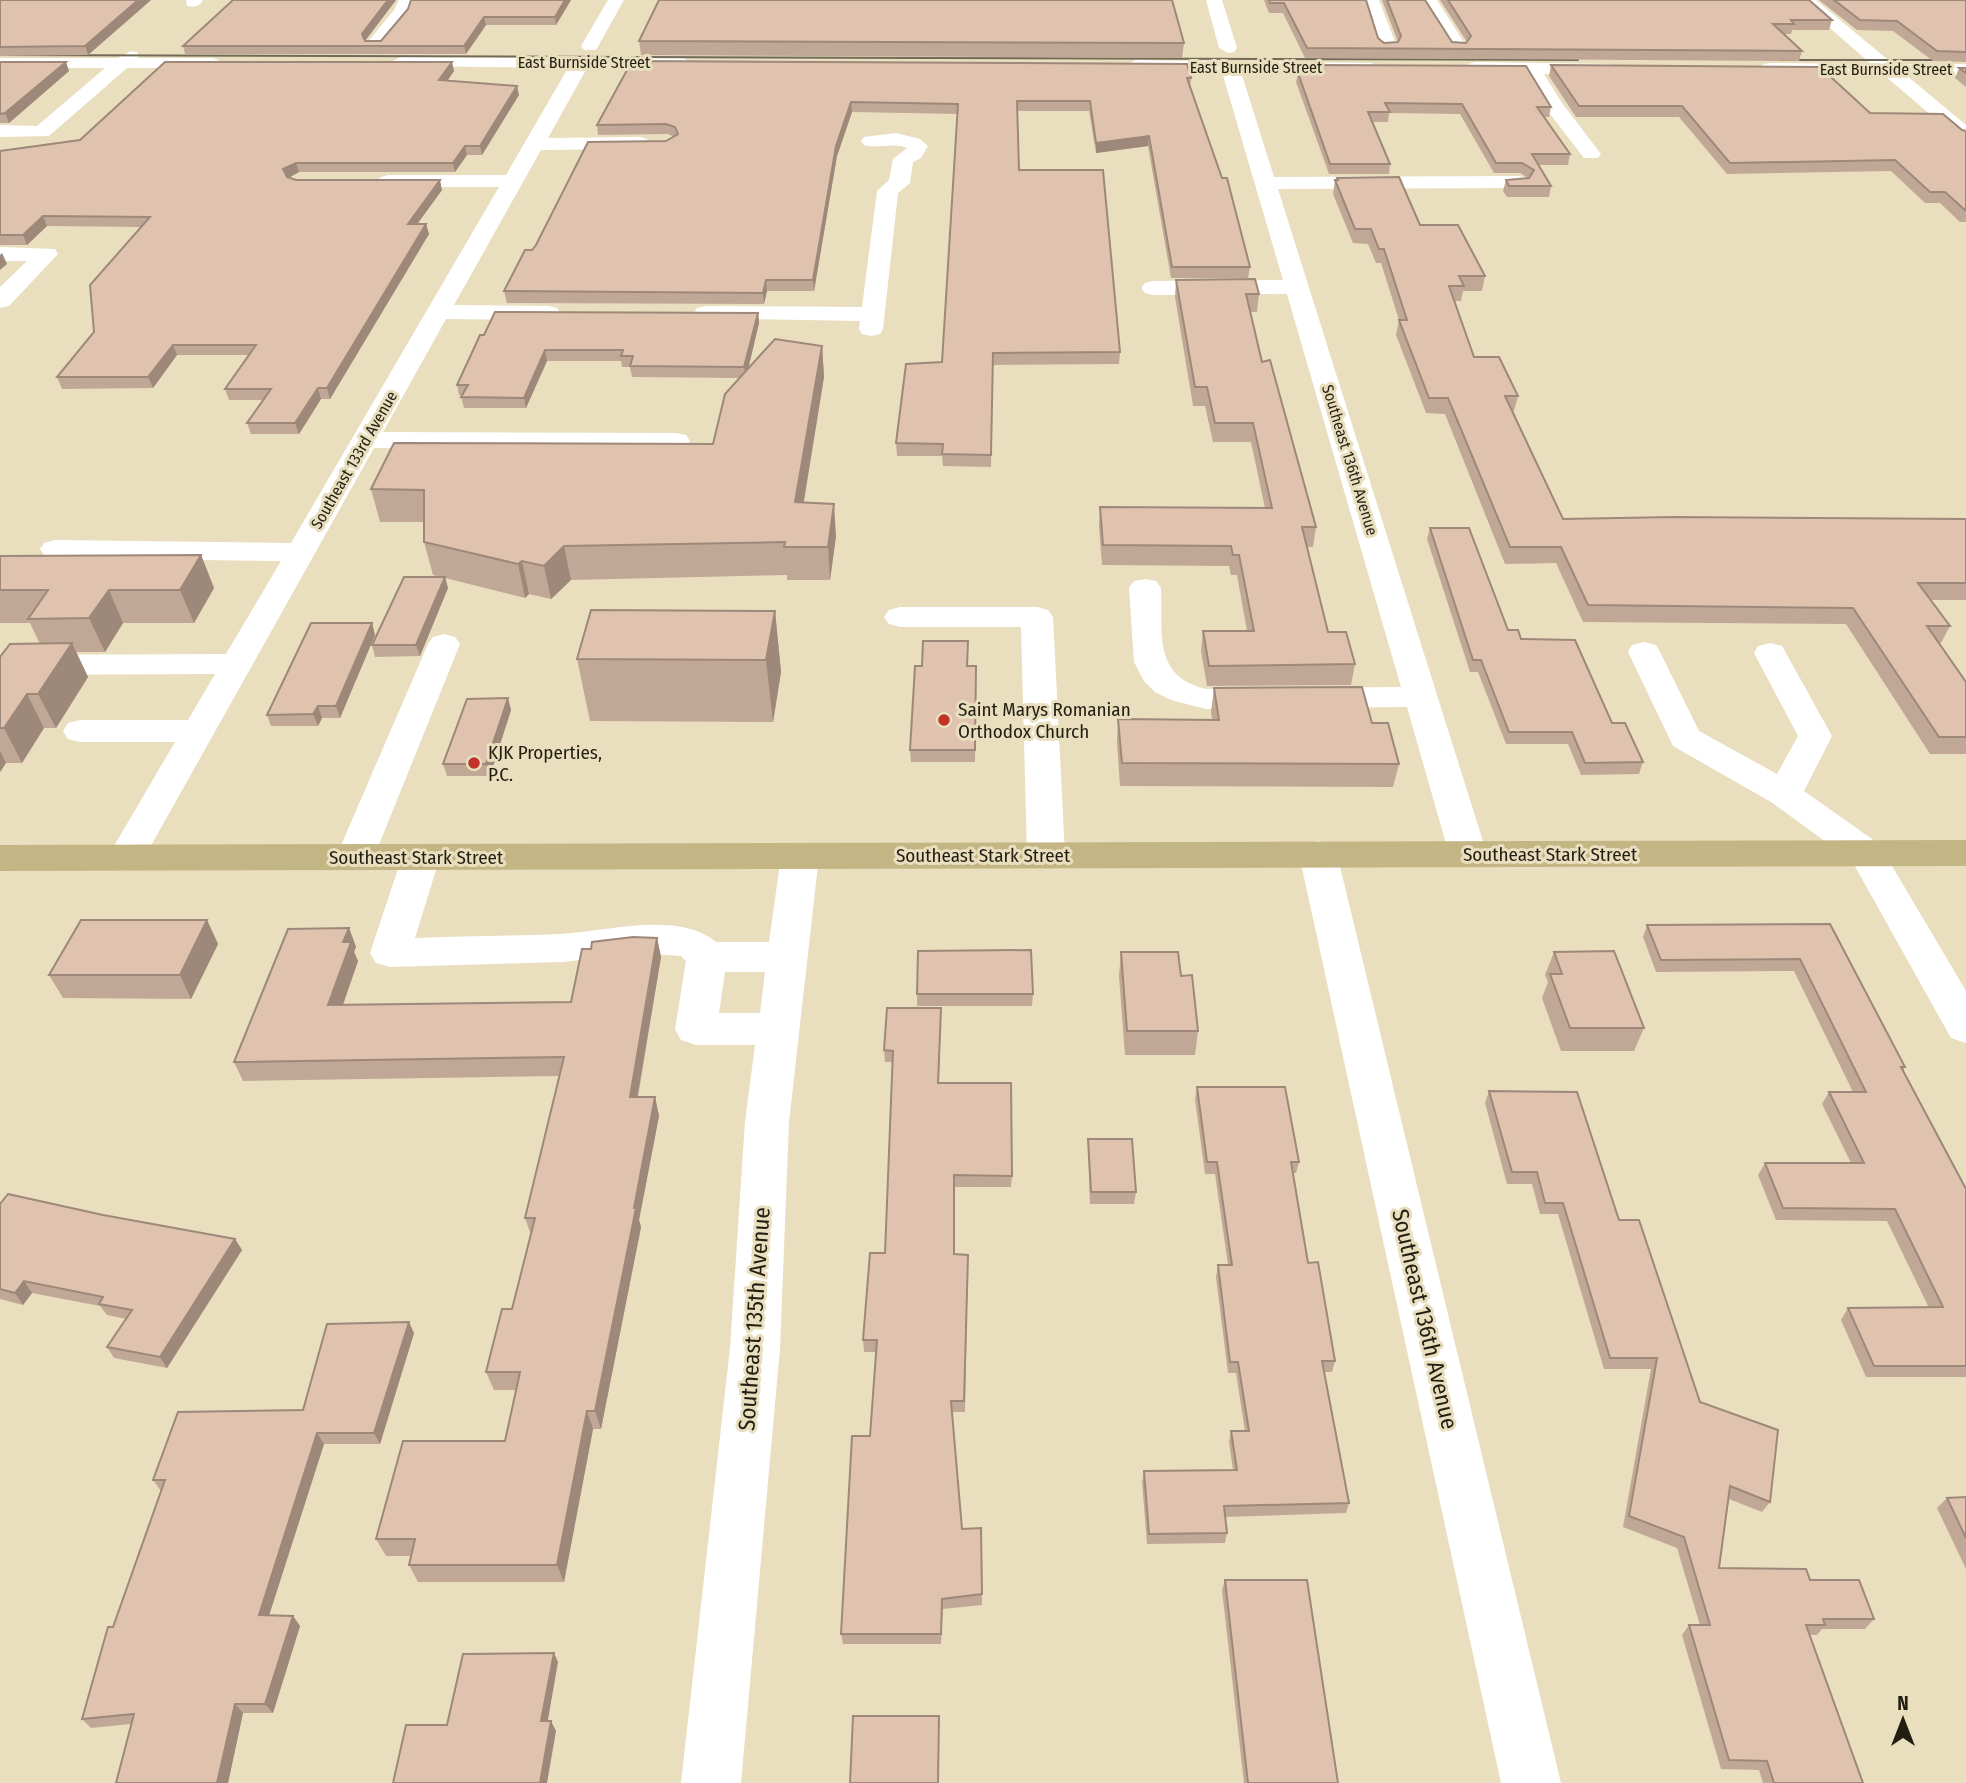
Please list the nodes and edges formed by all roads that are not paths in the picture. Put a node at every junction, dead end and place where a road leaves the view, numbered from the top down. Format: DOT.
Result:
graph roads {
  1 [pos="407,0"];
  2 [pos="616,0"];
  3 [pos="1214,0"];
  4 [pos="1371,0"];
  5 [pos="1429,0"];
  6 [pos="1807,0"];
  7 [pos="352,44"];
  8 [pos="51,45"];
  9 [pos="694,47"];
  10 [pos="1366,47"];
  11 [pos="1430,47"];
  12 [pos="1840,48"];
  13 [pos="1127,49"];
  14 [pos="1233,54"];
  15 [pos="1880,56"];
  16 [pos="377,60"];
  17 [pos="581,62"];
  18 [pos="0,63"];
  19 [pos="122,63"];
  20 [pos="229,63"];
  21 [pos="707,63"];
  22 [pos="1113,66"];
  23 [pos="1380,68"];
  24 [pos="1463,68"];
  25 [pos="1532,68"];
  26 [pos="1621,68"];
  27 [pos="1745,69"];
  28 [pos="1966,70"];
  29 [pos="0,131"];
  30 [pos="1966,135"];
  31 [pos="871,141"];
  32 [pos="654,143"];
  33 [pos="533,144"];
  34 [pos="1591,154"];
  35 [pos="365,181"];
  36 [pos="512,181"];
  37 [pos="1519,182"];
  38 [pos="1266,183"];
  39 [pos="0,254"];
  40 [pos="1297,287"];
  41 [pos="1153,288"];
  42 [pos="0,301"];
  43 [pos="438,312"];
  44 [pos="574,313"];
  45 [pos="683,313"];
  46 [pos="365,440"];
  47 [pos="676,441"];
  48 [pos="55,550"];
  49 [pos="302,552"];
  50 [pos="1145,588"];
  51 [pos="900,617"];
  52 [pos="444,644"];
  53 [pos="1644,652"];
  54 [pos="1770,653"];
  55 [pos="236,664"];
  56 [pos="0,665"];
  57 [pos="1421,697"];
  58 [pos="80,730"];
  59 [pos="199,731"];
  60 [pos="1784,794"];
  61 [pos="1866,853"];
  62 [pos="1966,853"];
  63 [pos="1318,854"];
  64 [pos="1468,854"];
  65 [pos="1046,855"];
  66 [pos="800,856"];
  67 [pos="355,857"];
  68 [pos="421,857"];
  69 [pos="0,858"];
  70 [pos="127,858"];
  71 [pos="707,957"];
  72 [pos="788,957"];
  73 [pos="1966,1027"];
  74 [pos="778,1030"];
  75 [pos="711,1783"];
  76 [pos="1531,1783"];
  1 -- 16 [label="street"];
  2 -- 17 [label="street, Southeast 133rd Avenue"];
  3 -- 14 [label="street, Southeast 136th Avenue"];
  4 -- 10 [label="street"];
  5 -- 11 [label="street"];
  6 -- 15 [label="street"];
  7 -- 16 [label="street, East Burnside Street"];
  8 -- 19 [label="street"];
  9 -- 17 [label="street, East Burnside Street"];
  12 -- 15 [label="street, East Burnside Street"];
  13 -- 14 [label="street, East Burnside Street"];
  14 -- 22 [label="street, East Burnside Street"];
  14 -- 23 [label="street, East Burnside Street"];
  14 -- 38 [label="street, Southeast 136th Avenue"];
  15 -- 27 [label="street, East Burnside Street"];
  15 -- 28 [label="street, East Burnside Street"];
  15 -- 30 [label="street"];
  16 -- 17 [label="street"];
  16 -- 17 [label="street, East Burnside Street"];
  17 -- 21 [label="street, East Burnside Street"];
  17 -- 33 [label="street, Southeast 133rd Avenue"];
  18 -- 19 [label="street"];
  19 -- 20 [label="street"];
  19 -- 29 [label="street"];
  24 -- 25 [label="street"];
  25 -- 26 [label="street"];
  25 -- 34 [label="street"];
  31 -- 45 [label="street"];
  32 -- 33 [label="street"];
  33 -- 36 [label="street, Southeast 133rd Avenue"];
  35 -- 36 [label="street"];
  36 -- 43 [label="street, Southeast 133rd Avenue"];
  37 -- 38 [label="street"];
  38 -- 40 [label="street, Southeast 136th Avenue"];
  39 -- 42 [label="street"];
  40 -- 41 [label="street"];
  40 -- 57 [label="street, Southeast 136th Avenue"];
  43 -- 44 [label="street"];
  43 -- 46 [label="street, Southeast 133rd Avenue"];
  46 -- 47 [label="street"];
  46 -- 49 [label="street, Southeast 133rd Avenue"];
  48 -- 49 [label="street"];
  49 -- 55 [label="street, Southeast 133rd Avenue"];
  50 -- 57 [label="street"];
  51 -- 65 [label="street"];
  52 -- 67 [label="street"];
  53 -- 60 [label="street"];
  54 -- 60 [label="street"];
  55 -- 56 [label="street"];
  55 -- 59 [label="street, Southeast 133rd Avenue"];
  57 -- 64 [label="street, Southeast 136th Avenue"];
  58 -- 59 [label="street"];
  59 -- 70 [label="street, Southeast 133rd Avenue"];
  60 -- 61 [label="street"];
  61 -- 62 [label="main road, Southeast Stark Street"];
  61 -- 64 [label="main road, Southeast Stark Street"];
  61 -- 73 [label="street"];
  63 -- 64 [label="main road, Southeast Stark Street"];
  63 -- 65 [label="main road, Southeast Stark Street"];
  63 -- 76 [label="street, Southeast 136th Avenue"];
  65 -- 66 [label="main road, Southeast Stark Street"];
  66 -- 68 [label="main road, Southeast Stark Street"];
  66 -- 72 [label="street, Southeast 135th Avenue"];
  67 -- 68 [label="main road, Southeast Stark Street"];
  67 -- 70 [label="main road, Southeast Stark Street"];
  68 -- 71 [label="street"];
  69 -- 70 [label="main road, Southeast Stark Street"];
  71 -- 72 [label="street"];
  71 -- 74 [label="street"];
  72 -- 74 [label="street, Southeast 135th Avenue"];
  74 -- 75 [label="street, Southeast 135th Avenue"];
}
